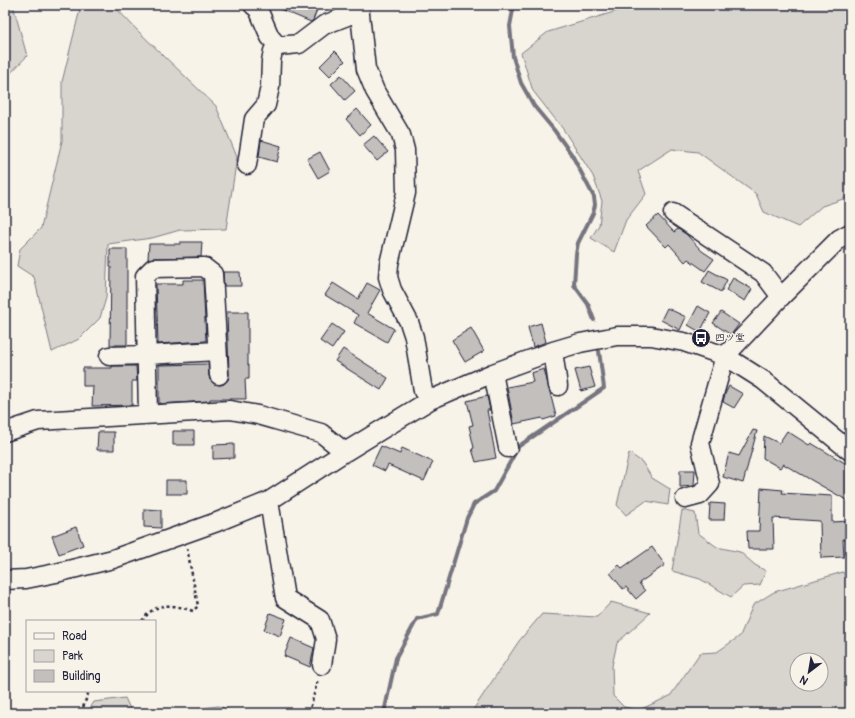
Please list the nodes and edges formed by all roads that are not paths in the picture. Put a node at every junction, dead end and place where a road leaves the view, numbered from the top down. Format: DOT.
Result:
graph roads {
  1 [pos="253,5"];
  2 [pos="360,8"];
  3 [pos="278,46"];
  4 [pos="247,165"];
  5 [pos="673,213"];
  6 [pos="850,233"];
  7 [pos="781,297"];
  8 [pos="217,351"];
  9 [pos="554,351"];
  10 [pos="147,355"];
  11 [pos="109,356"];
  12 [pos="725,356"];
  13 [pos="493,373"];
  14 [pos="218,375"];
  15 [pos="558,386"];
  16 [pos="430,400"];
  17 [pos="148,414"];
  18 [pos="5,432"];
  19 [pos="508,448"];
  20 [pos="345,452"];
  21 [pos="850,452"];
  22 [pos="685,499"];
  23 [pos="269,501"];
  24 [pos="5,580"];
  25 [pos="322,665"];
  1 -- 3 [label="street"];
  2 -- 3 [label="street"];
  2 -- 16 [label="street"];
  3 -- 4 [label="street"];
  5 -- 7 [label="street"];
  6 -- 7 [label="street"];
  7 -- 12 [label="street"];
  8 -- 10 [label="street"];
  8 -- 10 [label="street"];
  8 -- 14 [label="street"];
  9 -- 12 [label="street"];
  9 -- 13 [label="street"];
  9 -- 15 [label="street"];
  10 -- 11 [label="street"];
  10 -- 17 [label="street"];
  12 -- 21 [label="street"];
  12 -- 22 [label="street"];
  13 -- 16 [label="street"];
  13 -- 19 [label="street"];
  16 -- 20 [label="street"];
  17 -- 18 [label="street"];
  17 -- 20 [label="street"];
  20 -- 23 [label="street"];
  23 -- 24 [label="street"];
  23 -- 25 [label="street"];
}
